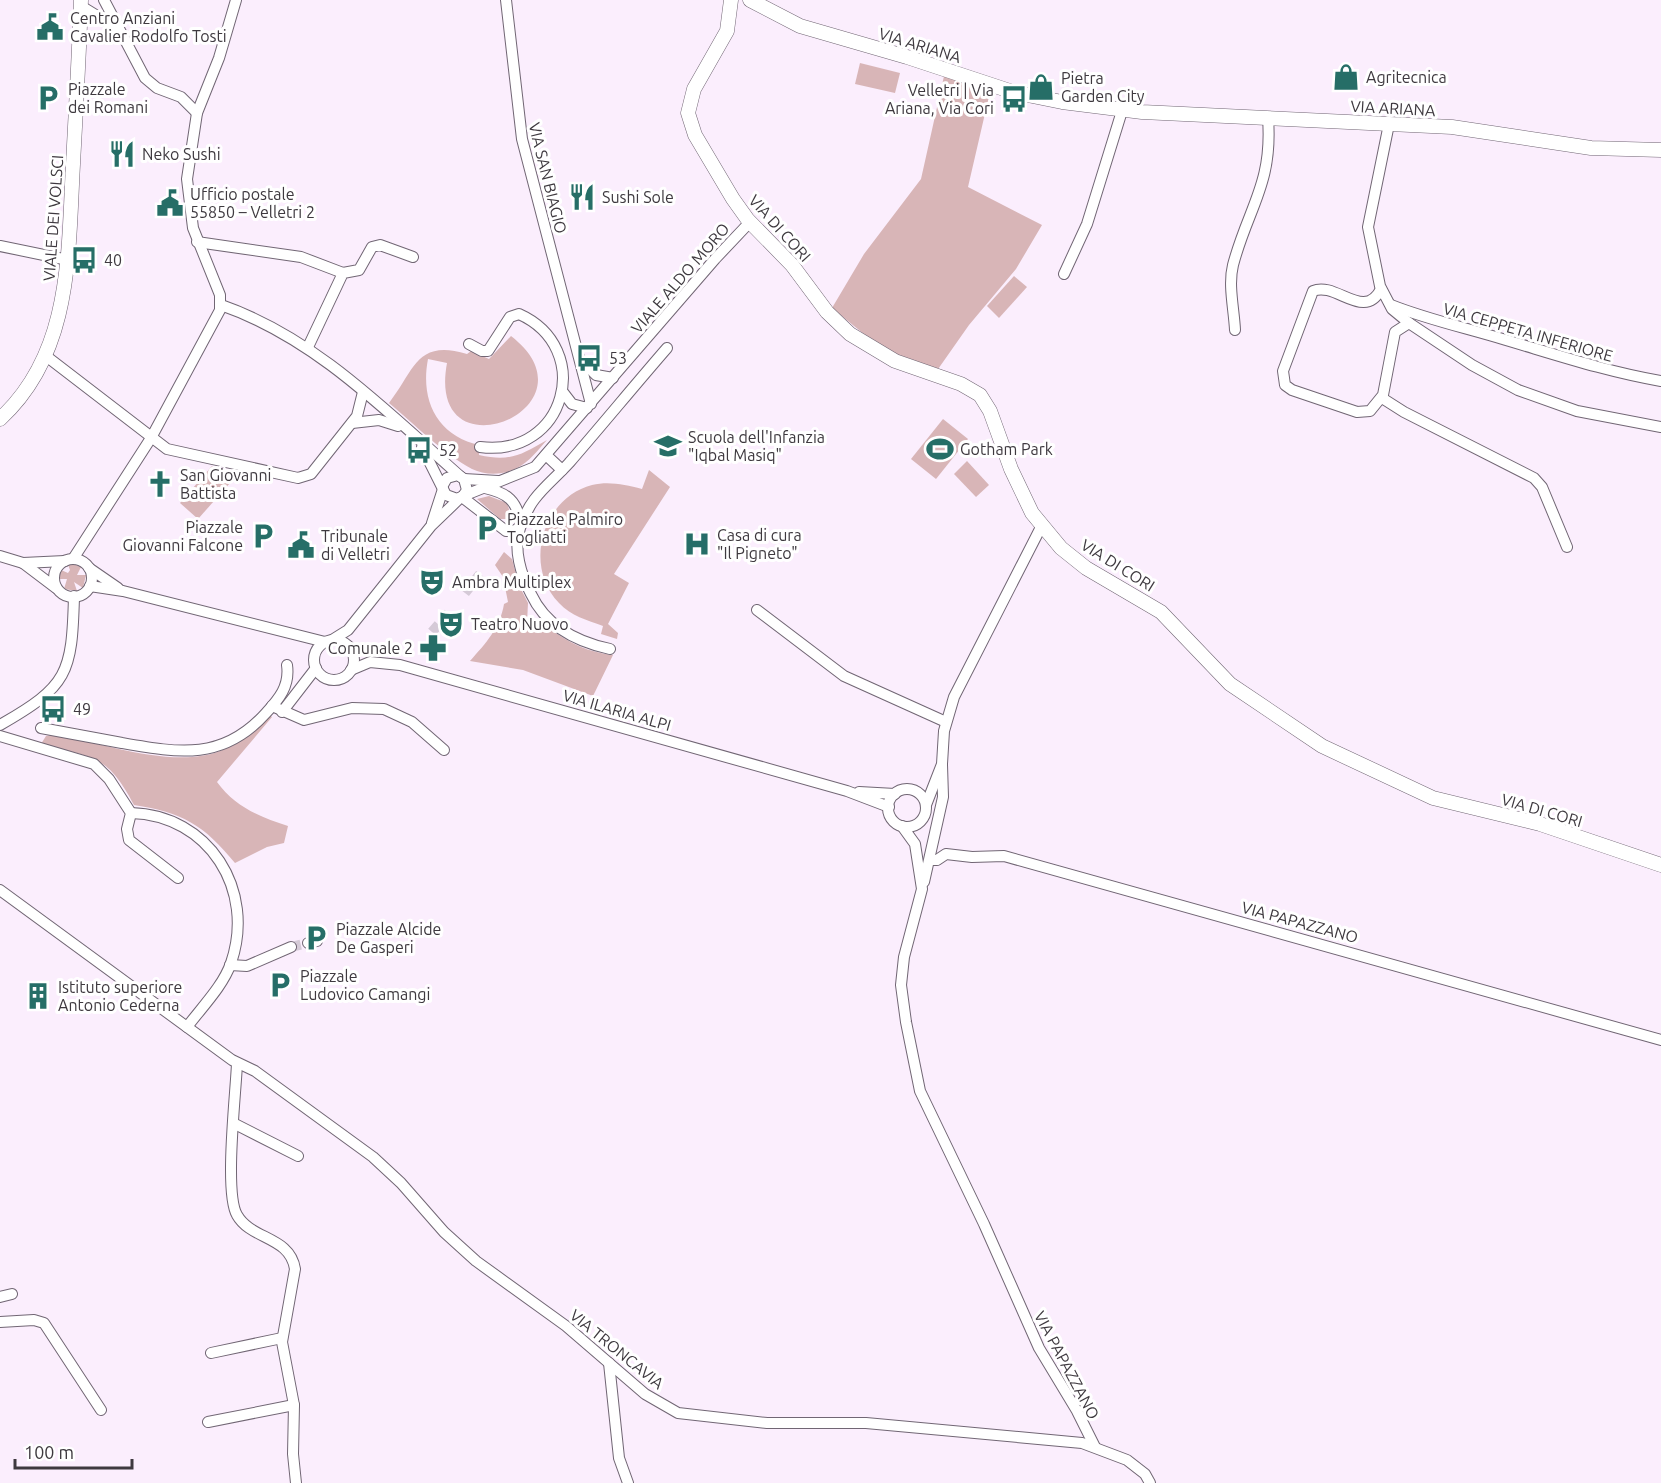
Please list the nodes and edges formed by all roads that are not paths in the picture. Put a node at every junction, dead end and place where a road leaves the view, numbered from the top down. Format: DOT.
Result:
graph roads {
  1 [pos="104,0"];
  2 [pos="236,0"];
  3 [pos="506,0"];
  4 [pos="731,0"];
  5 [pos="750,0"];
  6 [pos="81,3"];
  7 [pos="103,19"];
  8 [pos="118,29"];
  9 [pos="80,32"];
  10 [pos="1122,111"];
  11 [pos="197,113"];
  12 [pos="1268,118"];
  13 [pos="1389,124"];
  14 [pos="1661,150"];
  15 [pos="750,222"];
  16 [pos="197,242"];
  17 [pos="0,246"];
  18 [pos="413,256"];
  19 [pos="68,260"];
  20 [pos="343,273"];
  21 [pos="1064,274"];
  22 [pos="1381,290"];
  23 [pos="1388,303"];
  24 [pos="221,305"];
  25 [pos="1408,323"];
  26 [pos="1235,330"];
  27 [pos="469,344"];
  28 [pos="308,347"];
  29 [pos="667,348"];
  30 [pos="633,355"];
  31 [pos="46,357"];
  32 [pos="580,359"];
  33 [pos="649,369"];
  34 [pos="613,378"];
  35 [pos="1661,381"];
  36 [pos="562,391"];
  37 [pos="363,392"];
  38 [pos="1382,398"];
  39 [pos="589,406"];
  40 [pos="555,412"];
  41 [pos="0,419"];
  42 [pos="352,423"];
  43 [pos="1661,427"];
  44 [pos="568,429"];
  45 [pos="413,435"];
  46 [pos="151,438"];
  47 [pos="480,447"];
  48 [pos="546,455"];
  49 [pos="535,467"];
  50 [pos="562,470"];
  51 [pos="463,478"];
  52 [pos="502,481"];
  53 [pos="550,481"];
  54 [pos="443,487"];
  55 [pos="484,488"];
  56 [pos="462,497"];
  57 [pos="431,526"];
  58 [pos="521,526"];
  59 [pos="1041,526"];
  60 [pos="1567,547"];
  61 [pos="0,556"];
  62 [pos="69,560"];
  63 [pos="23,563"];
  64 [pos="88,567"];
  65 [pos="90,586"];
  66 [pos="123,591"];
  67 [pos="60,592"];
  68 [pos="74,596"];
  69 [pos="757,610"];
  70 [pos="348,630"];
  71 [pos="292,636"];
  72 [pos="328,641"];
  73 [pos="349,647"];
  74 [pos="610,649"];
  75 [pos="378,662"];
  76 [pos="287,665"];
  77 [pos="315,665"];
  78 [pos="351,670"];
  79 [pos="328,678"];
  80 [pos="301,688"];
  81 [pos="277,709"];
  82 [pos="946,722"];
  83 [pos="0,725"];
  84 [pos="41,728"];
  85 [pos="0,736"];
  86 [pos="444,750"];
  87 [pos="942,764"];
  88 [pos="934,779"];
  89 [pos="907,789"];
  90 [pos="847,791"];
  91 [pos="895,794"];
  92 [pos="926,805"];
  93 [pos="889,807"];
  94 [pos="131,813"];
  95 [pos="922,819"];
  96 [pos="902,826"];
  97 [pos="915,844"];
  98 [pos="930,860"];
  99 [pos="1661,864"];
  100 [pos="178,878"];
  101 [pos="922,889"];
  102 [pos="0,890"];
  103 [pos="291,947"];
  104 [pos="230,965"];
  105 [pos="187,1027"];
  106 [pos="1661,1040"];
  107 [pos="237,1063"];
  108 [pos="235,1124"];
  109 [pos="297,1156"];
  110 [pos="12,1293"];
  111 [pos="0,1297"];
  112 [pos="0,1322"];
  113 [pos="282,1338"];
  114 [pos="211,1353"];
  115 [pos="609,1362"];
  116 [pos="294,1405"];
  117 [pos="101,1410"];
  118 [pos="208,1422"];
  119 [pos="1095,1447"];
  120 [pos="296,1483"];
  121 [pos="628,1483"];
  122 [pos="1150,1483"];
  1 -- 8 [label="street"];
  2 -- 11 [label="street"];
  3 -- 32 [label="street, VIA SAN BIAGIO"];
  4 -- 15 [label="main road, VIA DI CORI"];
  5 -- 10 [label="main road, VIA ARIANA"];
  6 -- 7 [label="street"];
  6 -- 9 [label="main road, VIALE DEI VOLSCI"];
  7 -- 8 [label="street"];
  7 -- 9 [label="street"];
  8 -- 11 [label="street"];
  9 -- 19 [label="main road, VIALE DEI VOLSCI"];
  10 -- 12 [label="main road, VIA ARIANA"];
  10 -- 21 [label="street"];
  11 -- 16 [label="street"];
  12 -- 13 [label="main road, VIA ARIANA"];
  12 -- 26 [label="street"];
  13 -- 14 [label="main road, VIA ARIANA"];
  13 -- 22 [label="street, VIA CEPPETA INFERIORE"];
  15 -- 30 [label="street, VIALE ALDO MORO"];
  15 -- 59 [label="main road, VIA DI CORI"];
  16 -- 20 [label="street"];
  16 -- 24 [label="street"];
  17 -- 19 [label="street"];
  18 -- 20 [label="street"];
  19 -- 31 [label="main road, VIALE DEI VOLSCI"];
  20 -- 28 [label="street"];
  22 -- 23 [label="street, VIA CEPPETA INFERIORE"];
  22 -- 38 [label="street"];
  23 -- 25 [label="street, VIA CEPPETA INFERIORE"];
  23 -- 35 [label="street, VIA CEPPETA INFERIORE"];
  24 -- 28 [label="street"];
  24 -- 46 [label="street"];
  25 -- 38 [label="street"];
  25 -- 43 [label="street, VIA CEPPETA INFERIORE"];
  27 -- 36 [label="street"];
  28 -- 37 [label="street"];
  29 -- 33 [label="street"];
  30 -- 33 [label="street, VIALE ALDO MORO"];
  30 -- 34 [label="street, VIALE ALDO MORO"];
  31 -- 41 [label="main road, VIALE DEI VOLSCI"];
  31 -- 46 [label="street"];
  32 -- 34 [label="street"];
  32 -- 39 [label="street, VIA SAN BIAGIO"];
  33 -- 50 [label="street"];
  34 -- 39 [label="street, VIALE ALDO MORO"];
  36 -- 39 [label="street"];
  36 -- 40 [label="street"];
  37 -- 42 [label="street"];
  37 -- 45 [label="street"];
  38 -- 60 [label="street"];
  39 -- 44 [label="street, VIALE ALDO MORO"];
  40 -- 44 [label="street"];
  40 -- 47 [label="street"];
  42 -- 45 [label="street"];
  42 -- 46 [label="street"];
  44 -- 48 [label="street, VIALE ALDO MORO"];
  45 -- 51 [label="street"];
  45 -- 54 [label="street"];
  46 -- 62 [label="street"];
  48 -- 49 [label="street"];
  48 -- 50 [label="street"];
  49 -- 52 [label="street"];
  49 -- 53 [label="street"];
  50 -- 53 [label="street"];
  51 -- 52 [label="street"];
  51 -- 54 [label="street"];
  51 -- 56 [label="street"];
  52 -- 55 [label="street"];
  53 -- 58 [label="street"];
  54 -- 56 [label="street"];
  54 -- 57 [label="street"];
  55 -- 56 [label="street"];
  55 -- 58 [label="street"];
  56 -- 57 [label="street"];
  56 -- 58 [label="street"];
  57 -- 70 [label="street"];
  58 -- 74 [label="street"];
  59 -- 82 [label="street, VIA PAPAZZANO"];
  59 -- 99 [label="main road, VIA DI CORI"];
  61 -- 63 [label="street"];
  62 -- 63 [label="street"];
  62 -- 64 [label="street"];
  62 -- 67 [label="street"];
  63 -- 67 [label="street"];
  64 -- 65 [label="street"];
  64 -- 66 [label="street"];
  65 -- 66 [label="street"];
  65 -- 68 [label="street"];
  66 -- 71 [label="street"];
  67 -- 68 [label="street"];
  68 -- 83 [label="street"];
  69 -- 82 [label="street"];
  70 -- 72 [label="street"];
  70 -- 73 [label="street"];
  71 -- 72 [label="street"];
  71 -- 77 [label="street"];
  72 -- 73 [label="street"];
  72 -- 77 [label="street"];
  73 -- 75 [label="street, VIA ILARIA ALPI"];
  73 -- 78 [label="street"];
  75 -- 78 [label="street, VIA ILARIA ALPI"];
  75 -- 90 [label="street, VIA ILARIA ALPI"];
  76 -- 81 [label="street"];
  77 -- 79 [label="street"];
  77 -- 80 [label="street"];
  78 -- 79 [label="street"];
  79 -- 80 [label="street"];
  80 -- 81 [label="street"];
  81 -- 84 [label="street"];
  81 -- 86 [label="street"];
  82 -- 87 [label="street, VIA PAPAZZANO"];
  85 -- 94 [label="street"];
  87 -- 88 [label="street, VIA PAPAZZANO"];
  87 -- 98 [label="street, VIA PAPAZZANO"];
  88 -- 89 [label="street"];
  88 -- 92 [label="street, VIA PAPAZZANO"];
  89 -- 91 [label="street"];
  89 -- 92 [label="street"];
  90 -- 91 [label="street, VIA ILARIA ALPI"];
  90 -- 93 [label="street, VIA ILARIA ALPI"];
  91 -- 93 [label="street"];
  92 -- 95 [label="street"];
  93 -- 96 [label="street"];
  94 -- 100 [label="street"];
  94 -- 104 [label="street"];
  95 -- 96 [label="street"];
  95 -- 97 [label="street, VIA PAPAZZANO"];
  96 -- 97 [label="street, VIA PAPAZZANO"];
  97 -- 101 [label="street, VIA PAPAZZANO"];
  98 -- 101 [label="street, VIA PAPAZZANO"];
  98 -- 106 [label="street, VIA PAPAZZANO"];
  101 -- 119 [label="street, VIA PAPAZZANO"];
  102 -- 105 [label="street, VIA TRONCAVIA"];
  103 -- 104 [label="street"];
  104 -- 105 [label="street"];
  105 -- 107 [label="street, VIA TRONCAVIA"];
  107 -- 108 [label="street"];
  107 -- 115 [label="street, VIA TRONCAVIA"];
  108 -- 109 [label="street"];
  108 -- 113 [label="street"];
  110 -- 111 [label="street"];
  112 -- 117 [label="street"];
  113 -- 114 [label="street"];
  113 -- 116 [label="street"];
  115 -- 119 [label="street, VIA TRONCAVIA"];
  115 -- 121 [label="street"];
  116 -- 118 [label="street"];
  116 -- 120 [label="street"];
  119 -- 122 [label="street, VIA TRONCAVIA"];
}
